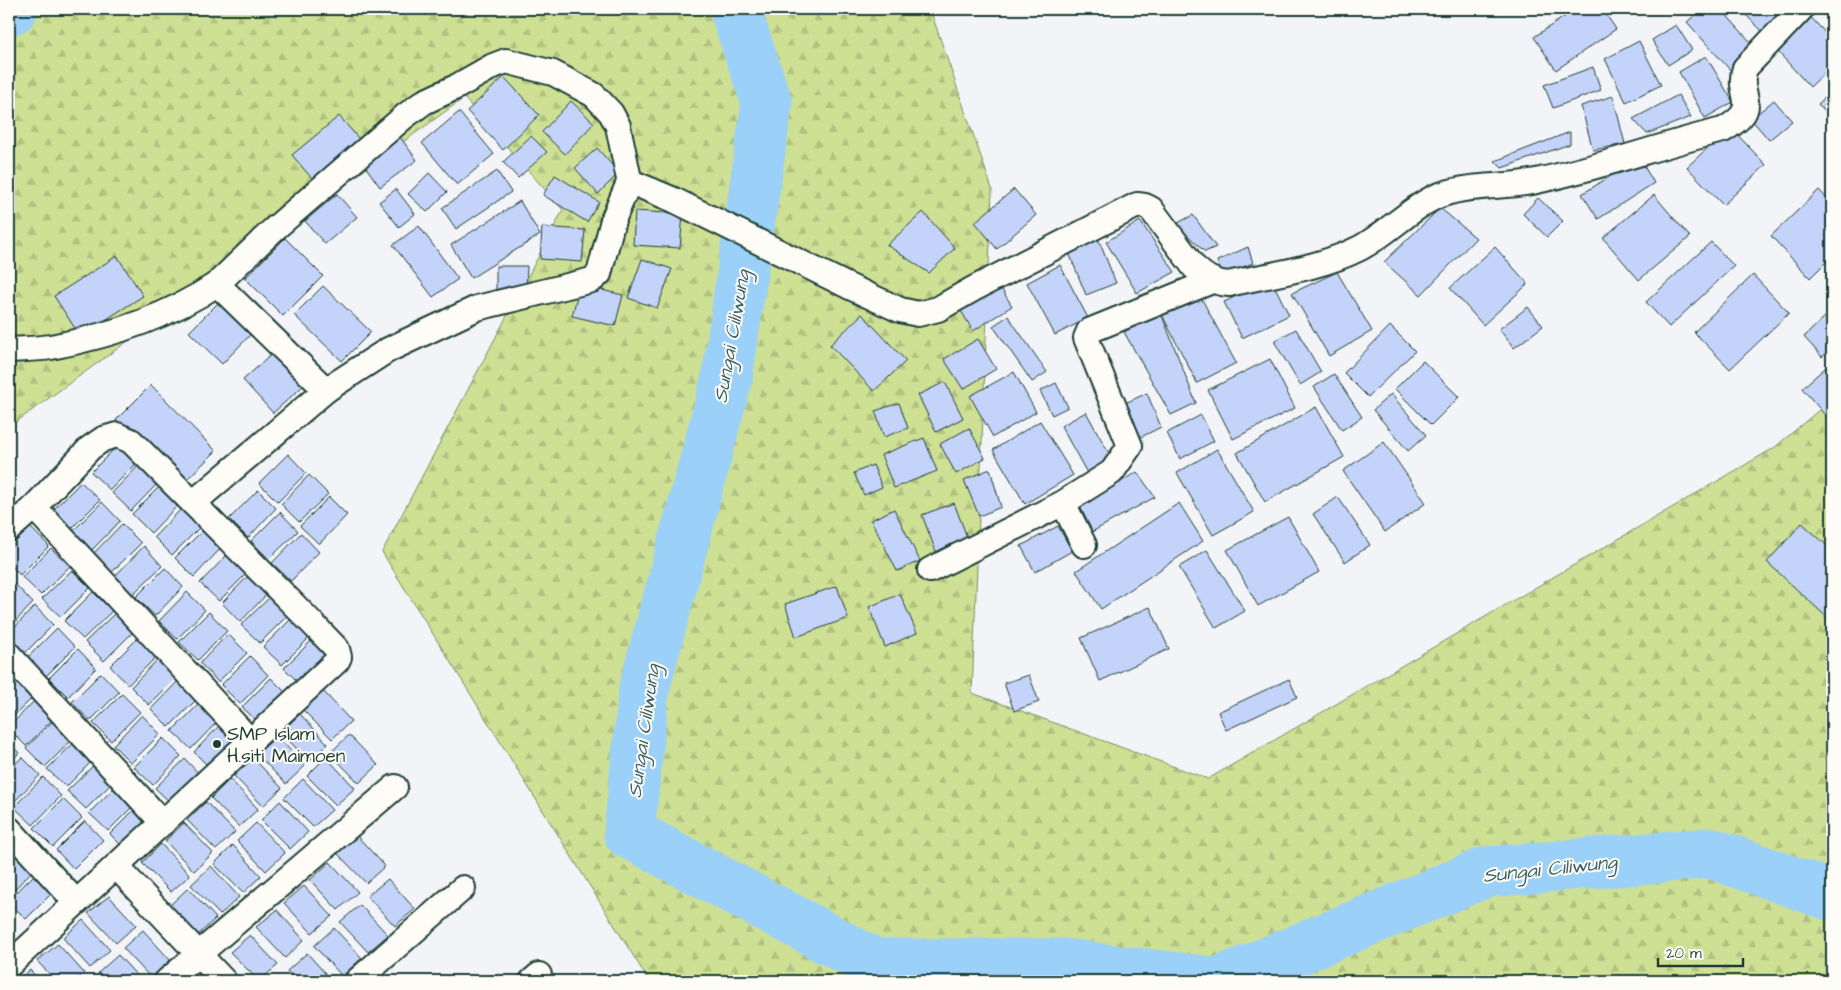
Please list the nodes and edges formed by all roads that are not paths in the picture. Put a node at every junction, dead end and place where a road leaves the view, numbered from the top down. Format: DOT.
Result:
graph roads {
  1 [pos="1801,9"];
  2 [pos="630,180"];
  3 [pos="1212,280"];
  4 [pos="217,284"];
  5 [pos="9,350"];
  6 [pos="326,390"];
  7 [pos="193,503"];
  8 [pos="1063,503"];
  9 [pos="34,507"];
  10 [pos="9,529"];
  11 [pos="1084,545"];
  12 [pos="930,570"];
  13 [pos="9,655"];
  14 [pos="251,742"];
  15 [pos="395,787"];
  16 [pos="163,823"];
  17 [pos="9,829"];
  18 [pos="116,866"];
  19 [pos="463,888"];
  20 [pos="76,902"];
  21 [pos="199,954"];
  22 [pos="9,965"];
  23 [pos="167,981"];
  24 [pos="224,981"];
  25 [pos="358,981"];
  1 -- 3 [label="street"];
  2 -- 3 [label="street"];
  2 -- 4 [label="street"];
  2 -- 6 [label="street"];
  3 -- 8 [label="street"];
  4 -- 5 [label="street"];
  4 -- 6 [label="street"];
  6 -- 7 [label="street"];
  7 -- 9 [label="street"];
  7 -- 14 [label="street"];
  8 -- 11 [label="street"];
  8 -- 12 [label="street"];
  9 -- 10 [label="street"];
  9 -- 14 [label="street"];
  13 -- 16 [label="street"];
  14 -- 16 [label="street"];
  15 -- 21 [label="street"];
  16 -- 18 [label="street"];
  17 -- 20 [label="street"];
  18 -- 20 [label="street"];
  18 -- 21 [label="street"];
  19 -- 25 [label="street"];
  20 -- 22 [label="street"];
  21 -- 23 [label="street"];
  21 -- 24 [label="street"];
}
